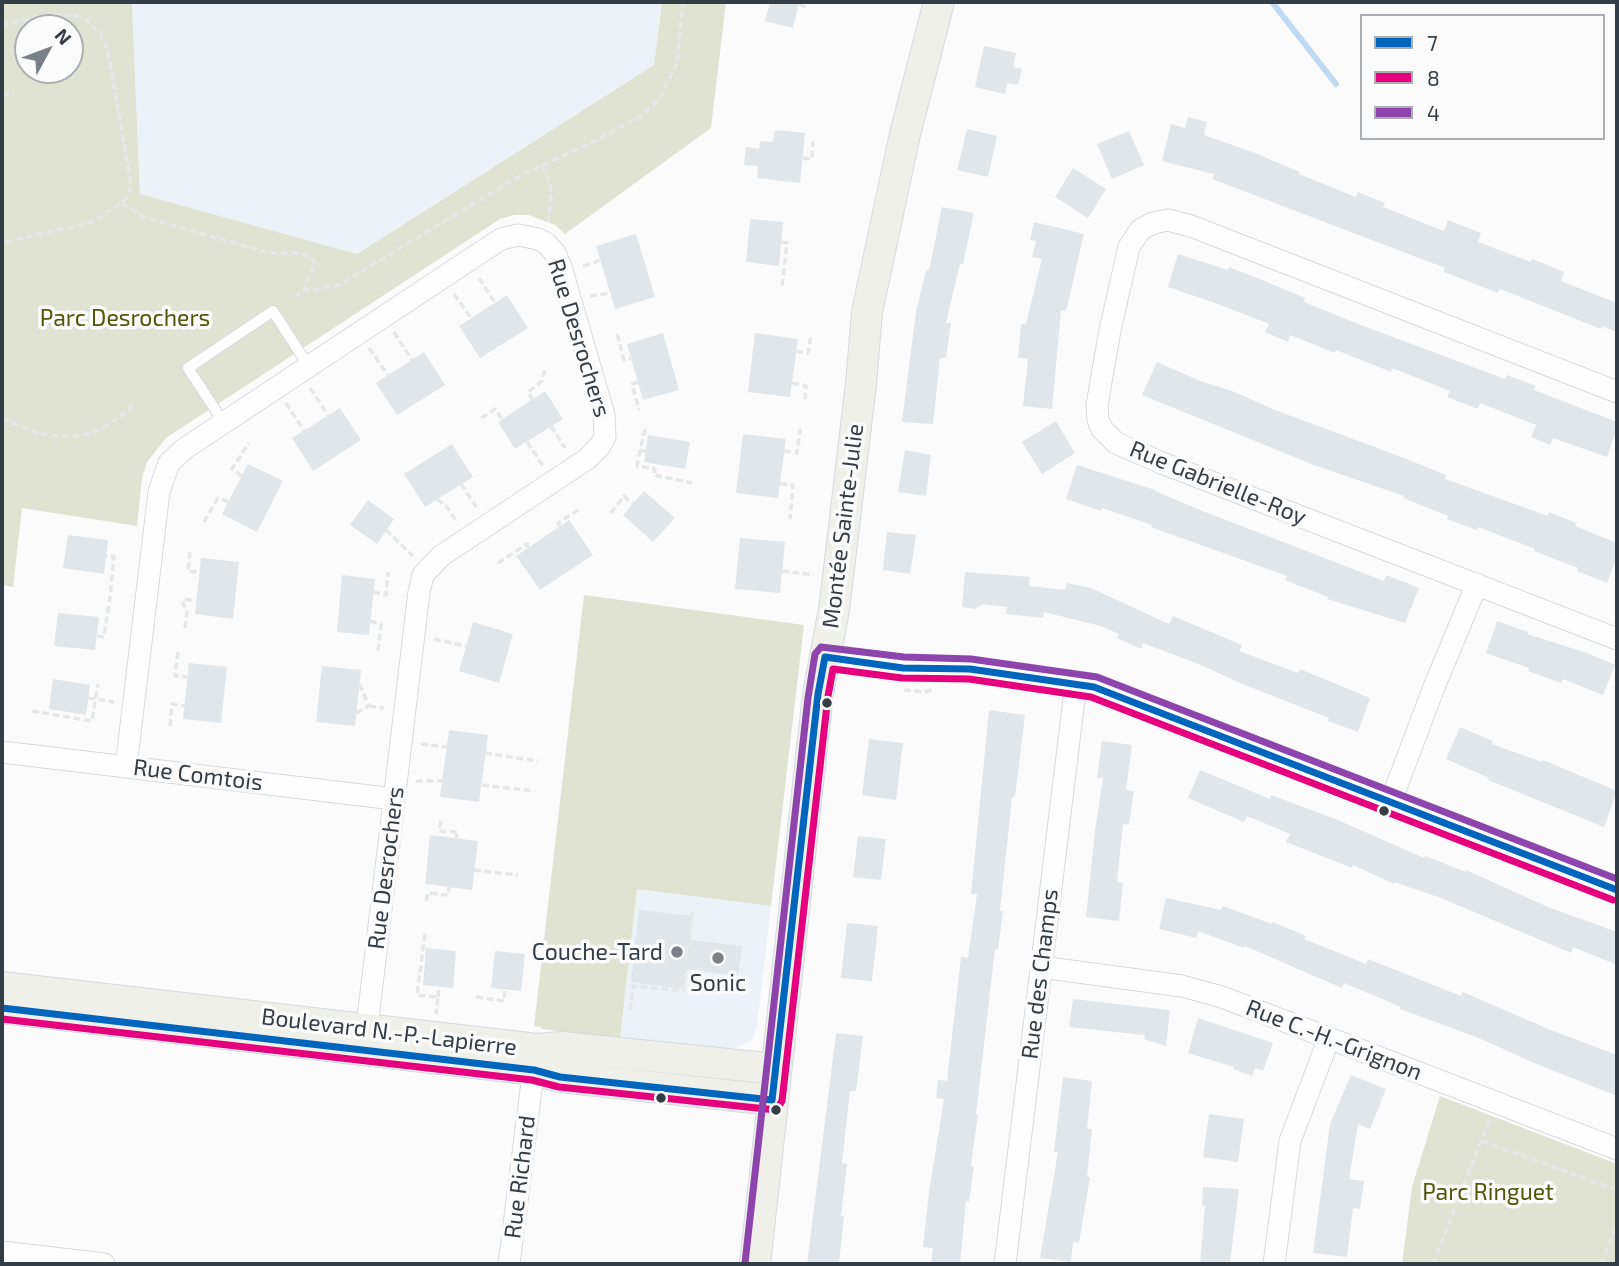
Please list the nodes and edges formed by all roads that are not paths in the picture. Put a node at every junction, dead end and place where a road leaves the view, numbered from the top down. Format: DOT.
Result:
graph roads {
  1 [pos="939,2"];
  2 [pos="309,367"];
  3 [pos="1617,392"];
  4 [pos="224,423"];
  5 [pos="1477,584"];
  6 [pos="1617,639"];
  7 [pos="825,657"];
  8 [pos="1076,683"];
  9 [pos="2,752"];
  10 [pos="126,767"];
  11 [pos="394,799"];
  12 [pos="1391,801"];
  13 [pos="1617,890"];
  14 [pos="1041,967"];
  15 [pos="2,987"];
  16 [pos="2,1008"];
  17 [pos="1329,1038"];
  18 [pos="365,1041"];
  19 [pos="535,1059"];
  20 [pos="776,1069"];
  21 [pos="772,1100"];
  22 [pos="1617,1149"];
  23 [pos="2,1252"];
  24 [pos="104,1264"];
  25 [pos="509,1264"];
  26 [pos="755,1264"];
  27 [pos="1005,1264"];
  28 [pos="1274,1264"];
  1 -- 7 [label="street, Montée Sainte-Julie"];
  2 -- 4 [label="street, Rue Desrochers"];
  2 -- 4 [label="lane"];
  2 -- 11 [label="street, Rue Desrochers"];
  3 -- 5 [label="street, Rue Gabrielle-Roy"];
  4 -- 10 [label="street, Rue Desrochers"];
  5 -- 6 [label="street, Rue Gabrielle-Roy"];
  5 -- 12 [label="street"];
  7 -- 8 [label="street"];
  7 -- 20 [label="street, Montée Sainte-Julie"];
  8 -- 12 [label="street"];
  8 -- 14 [label="street, Rue des Champs"];
  9 -- 10 [label="street, Rue Comtois"];
  10 -- 11 [label="street, Rue Comtois"];
  11 -- 18 [label="street, Rue Desrochers"];
  12 -- 13 [label="street"];
  14 -- 17 [label="street, Rue C.-H.-Grignon"];
  14 -- 27 [label="street, Rue des Champs"];
  15 -- 18 [label="street, Boulevard N.-P.-Lapierre"];
  16 -- 18 [label="street, Boulevard N.-P.-Lapierre"];
  17 -- 22 [label="street, Rue C.-H.-Grignon"];
  17 -- 28 [label="street"];
  18 -- 19 [label="street, Boulevard N.-P.-Lapierre"];
  19 -- 20 [label="street, Boulevard N.-P.-Lapierre"];
  19 -- 21 [label="street, Boulevard N.-P.-Lapierre"];
  19 -- 25 [label="street, Rue Richard"];
  20 -- 21 [label="street, Montée Sainte-Julie"];
  21 -- 26 [label="street, Montée Sainte-Julie"];
  23 -- 24 [label="street"];
}
